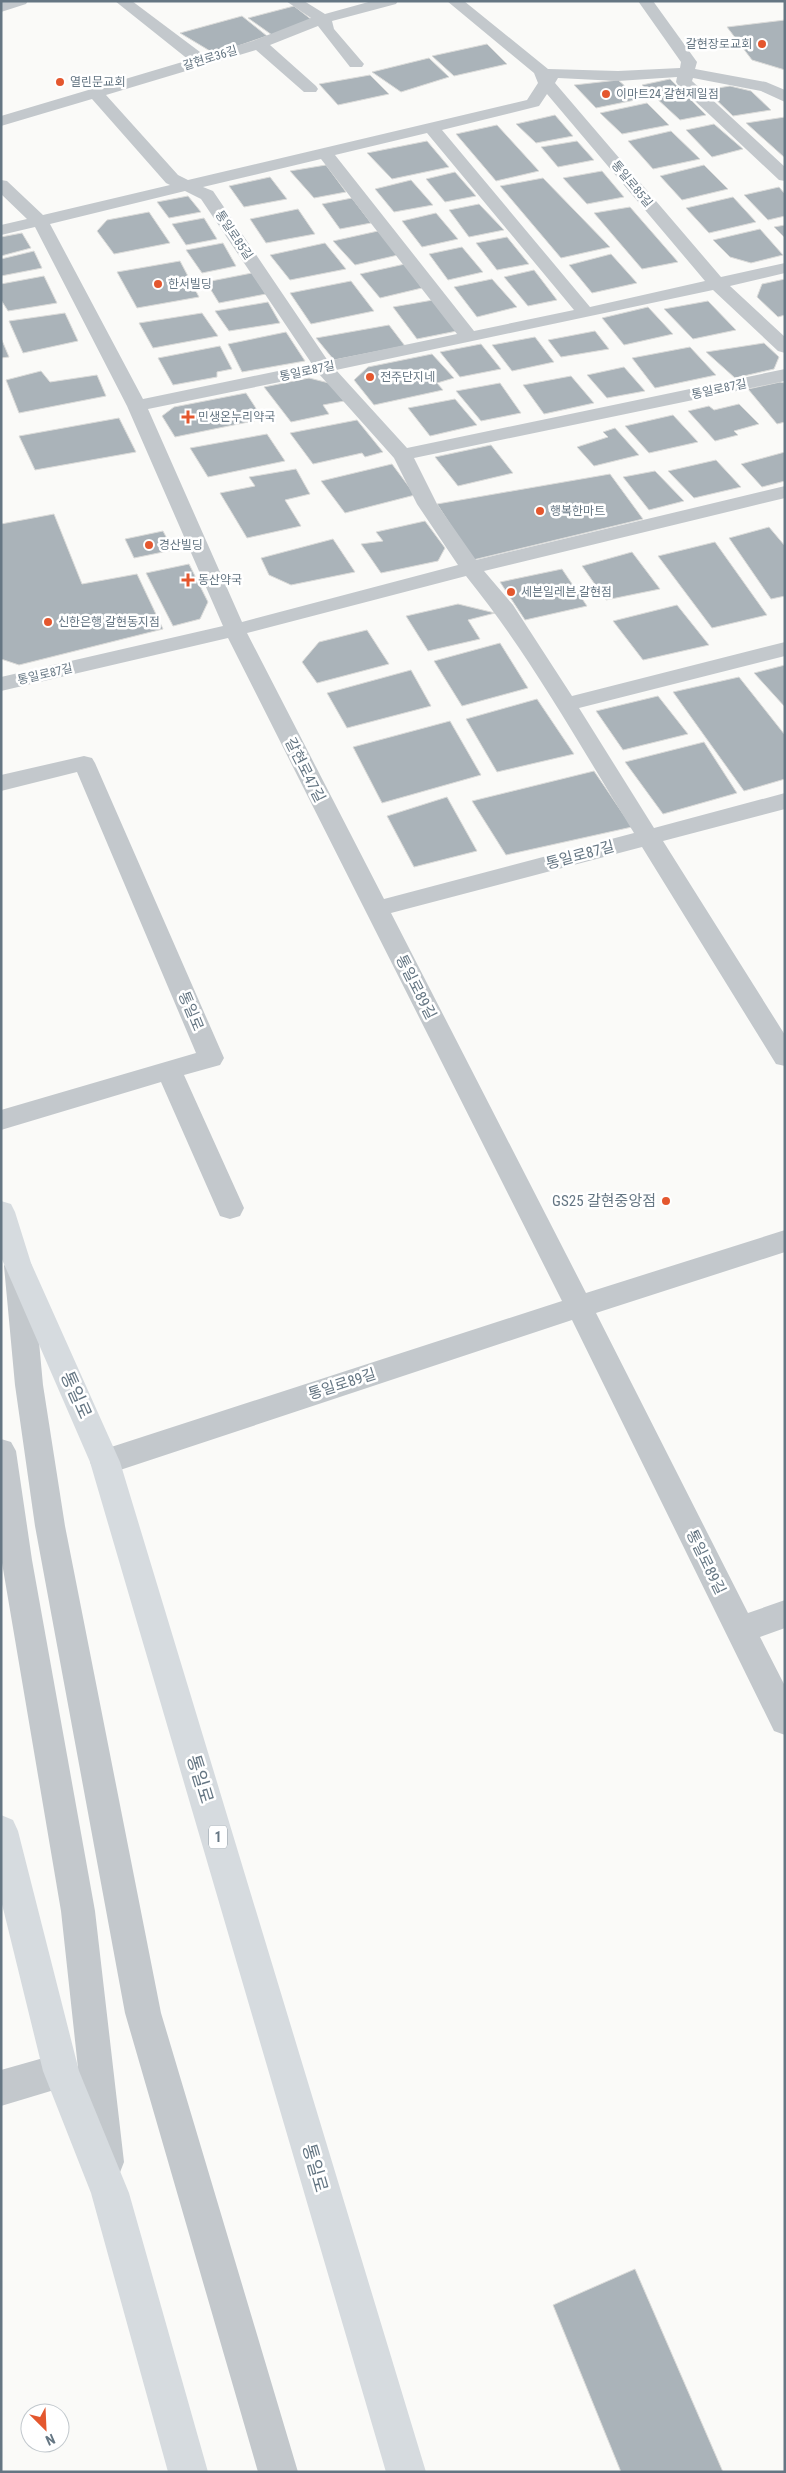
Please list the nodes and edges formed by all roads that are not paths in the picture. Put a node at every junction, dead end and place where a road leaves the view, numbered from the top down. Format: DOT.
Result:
graph roads {
  1 [pos="21,1"];
  2 [pos="122,1"];
  3 [pos="293,1"];
  4 [pos="391,1"];
  5 [pos="454,1"];
  6 [pos="645,1"];
  7 [pos="1,7"];
  8 [pos="323,19"];
  9 [pos="259,44"];
  10 [pos="201,61"];
  11 [pos="356,64"];
  12 [pos="686,72"];
  13 [pos="547,76"];
  14 [pos="310,89"];
  15 [pos="95,93"];
  16 [pos="785,96"];
  17 [pos="1,121"];
  18 [pos="431,127"];
  19 [pos="325,152"];
  20 [pos="785,176"];
  21 [pos="1,184"];
  22 [pos="186,186"];
  23 [pos="40,221"];
  24 [pos="1,230"];
  25 [pos="785,268"];
  26 [pos="717,284"];
  27 [pos="586,313"];
  28 [pos="469,337"];
  29 [pos="785,347"];
  30 [pos="324,368"];
  31 [pos="785,375"];
  32 [pos="137,406"];
  33 [pos="402,455"];
  34 [pos="785,492"];
  35 [pos="471,568"];
  36 [pos="234,630"];
  37 [pos="785,649"];
  38 [pos="1,684"];
  39 [pos="566,704"];
  40 [pos="1,783"];
  41 [pos="785,801"];
  42 [pos="650,837"];
  43 [pos="376,909"];
  44 [pos="785,1057"];
  45 [pos="168,1070"];
  46 [pos="1,1120"];
  47 [pos="230,1208"];
  48 [pos="1,1212"];
  49 [pos="785,1241"];
  50 [pos="17,1263"];
  51 [pos="579,1306"];
  52 [pos="1,1451"];
  53 [pos="105,1462"];
  54 [pos="785,1614"];
  55 [pos="740,1630"];
  56 [pos="785,1720"];
  57 [pos="1,1831"];
  58 [pos="61,2071"];
  59 [pos="1,2088"];
  60 [pos="110,2193"];
  61 [pos="188,2472"];
  62 [pos="278,2472"];
  63 [pos="406,2472"];
  1 -- 7 [label="street"];
  2 -- 10 [label="street"];
  3 -- 8 [label="street"];
  4 -- 8 [label="street, 갈현로36길"];
  5 -- 13 [label="street"];
  6 -- 12 [label="street"];
  8 -- 9 [label="street, 갈현로36길"];
  8 -- 11 [label="street"];
  9 -- 10 [label="street, 갈현로36길"];
  9 -- 14 [label="street"];
  10 -- 15 [label="street, 갈현로36길"];
  12 -- 13 [label="street"];
  12 -- 16 [label="street"];
  12 -- 20 [label="street"];
  13 -- 18 [label="street"];
  13 -- 26 [label="street, 통일로85길"];
  15 -- 17 [label="street, 갈현로36길"];
  15 -- 22 [label="street"];
  18 -- 19 [label="street"];
  18 -- 27 [label="street"];
  19 -- 22 [label="street"];
  19 -- 28 [label="street"];
  21 -- 23 [label="street"];
  22 -- 23 [label="street"];
  22 -- 30 [label="street, 통일로85길"];
  23 -- 24 [label="street"];
  23 -- 32 [label="street"];
  25 -- 26 [label="street, 통일로87길"];
  26 -- 27 [label="street, 통일로87길"];
  26 -- 29 [label="street"];
  27 -- 28 [label="street, 통일로87길"];
  28 -- 30 [label="street, 통일로87길"];
  30 -- 32 [label="street, 통일로87길"];
  30 -- 33 [label="street, 통일로85길"];
  31 -- 33 [label="street, 통일로87길"];
  32 -- 36 [label="street"];
  33 -- 35 [label="street"];
  34 -- 35 [label="street, 통일로87길"];
  35 -- 36 [label="street, 통일로87길"];
  35 -- 39 [label="street"];
  36 -- 38 [label="street, 통일로87길"];
  36 -- 43 [label="street, 갈현로47길"];
  37 -- 39 [label="street"];
  39 -- 42 [label="street"];
  40 -- 45 [label="street, 통일로"];
  41 -- 42 [label="street, 통일로87길"];
  42 -- 43 [label="street, 통일로87길"];
  42 -- 44 [label="street"];
  43 -- 51 [label="street, 통일로89길"];
  45 -- 46 [label="street, 통일로"];
  45 -- 47 [label="street"];
  48 -- 50 [label="main road, 통일로 / 1"];
  49 -- 51 [label="street, 통일로89길"];
  50 -- 53 [label="main road, 통일로 / 1"];
  50 -- 62 [label="street"];
  51 -- 53 [label="street, 통일로89길"];
  51 -- 55 [label="street, 통일로89길"];
  52 -- 60 [label="street"];
  53 -- 63 [label="main road, 통일로 / 1"];
  54 -- 55 [label="street"];
  55 -- 56 [label="street, 통일로89길"];
  57 -- 58 [label="main road"];
  58 -- 59 [label="street"];
  58 -- 60 [label="main road"];
  60 -- 61 [label="main road"];
}
